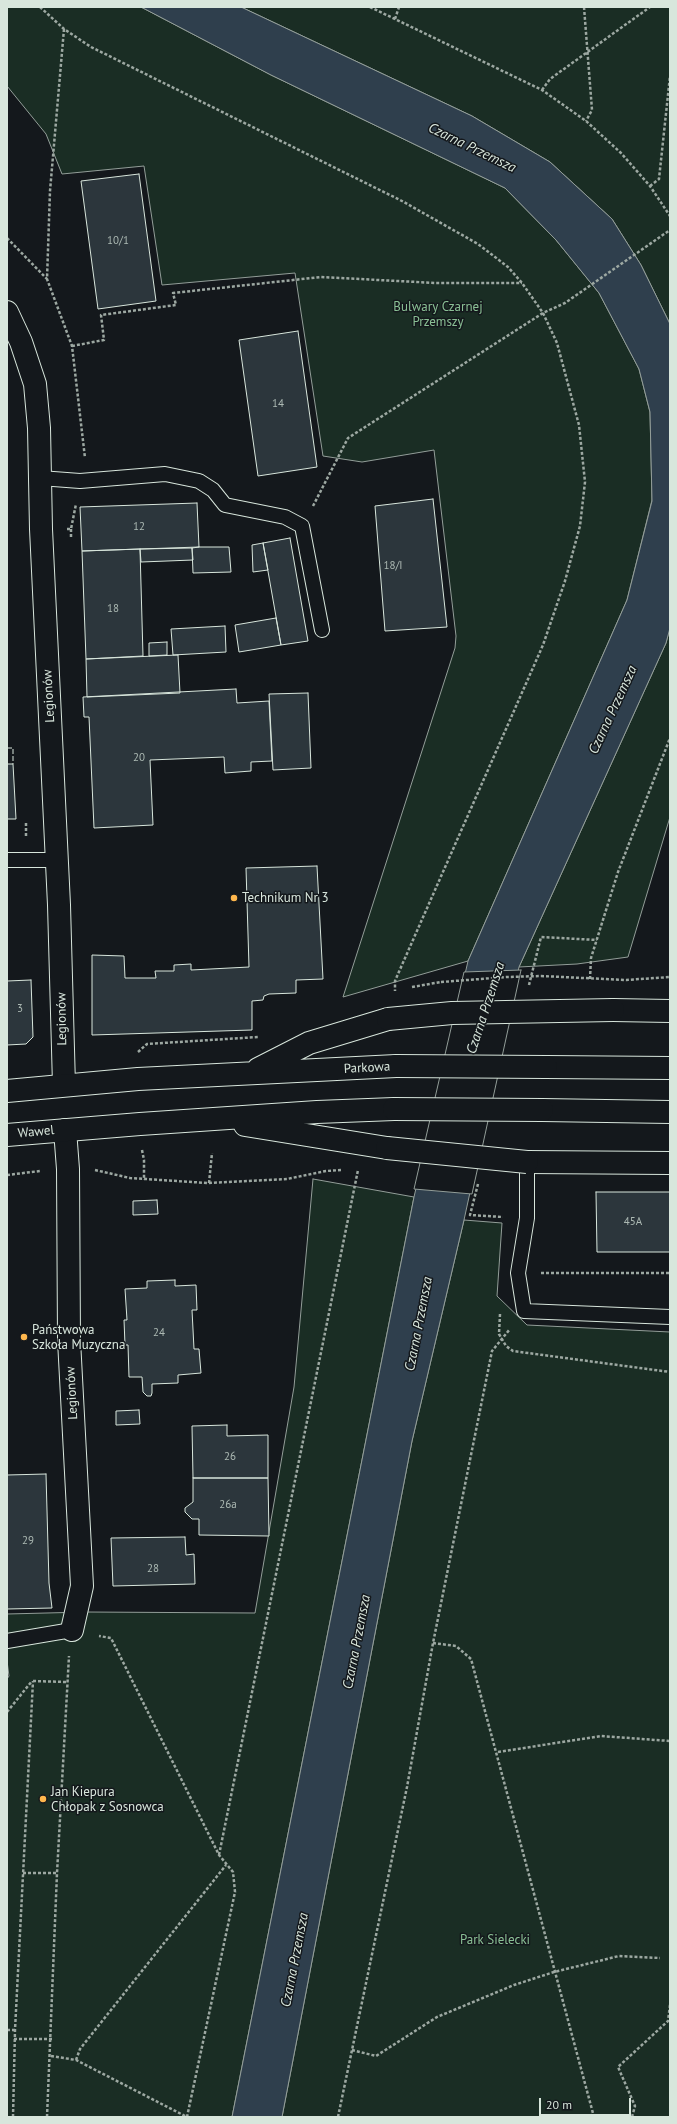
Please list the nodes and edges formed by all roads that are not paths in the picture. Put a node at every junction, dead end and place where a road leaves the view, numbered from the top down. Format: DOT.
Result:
graph roads {
  1 [pos="7,312"];
  2 [pos="40,478"];
  3 [pos="322,630"];
  4 [pos="7,860"];
  5 [pos="57,860"];
  6 [pos="670,1011"];
  7 [pos="670,1068"];
  8 [pos="250,1073"];
  9 [pos="64,1085"];
  10 [pos="7,1091"];
  11 [pos="670,1112"];
  12 [pos="206,1119"];
  13 [pos="65,1130"];
  14 [pos="7,1135"];
  15 [pos="527,1162"];
  16 [pos="670,1163"];
  17 [pos="670,1318"];
  18 [pos="72,1630"];
  19 [pos="7,1641"];
  1 -- 2 [label="street, Legionów"];
  2 -- 3 [label="lane"];
  2 -- 5 [label="street, Legionów"];
  4 -- 5 [label="lane"];
  5 -- 9 [label="street, Legionów"];
  6 -- 8 [label="street, bridge"];
  7 -- 8 [label="street, Parkowa, bridge"];
  8 -- 9 [label="street, Parkowa"];
  9 -- 10 [label="street"];
  11 -- 12 [label="street, bridge"];
  12 -- 13 [label="street"];
  12 -- 15 [label="street, bridge"];
  13 -- 14 [label="street, Wawel"];
  13 -- 18 [label="street, Legionów"];
  15 -- 16 [label="street"];
  15 -- 17 [label="lane"];
  18 -- 19 [label="lane"];
}
